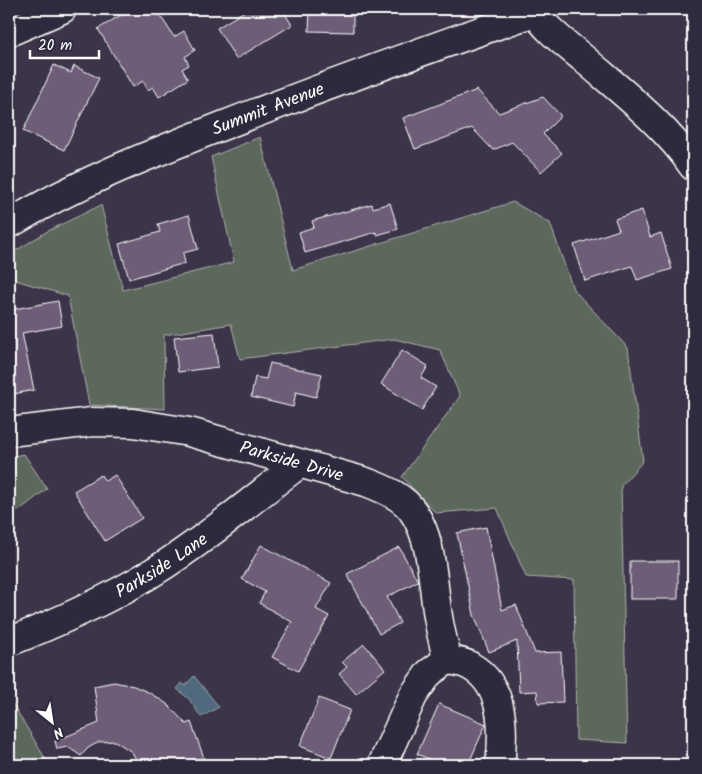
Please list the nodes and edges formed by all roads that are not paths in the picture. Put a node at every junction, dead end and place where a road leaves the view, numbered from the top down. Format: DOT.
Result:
graph roads {
  1 [pos="62,9"];
  2 [pos="534,10"];
  3 [pos="9,32"];
  4 [pos="693,166"];
  5 [pos="9,224"];
  6 [pos="9,432"];
  7 [pos="299,464"];
  8 [pos="9,642"];
  9 [pos="448,660"];
  10 [pos="382,765"];
  11 [pos="500,765"];
  1 -- 3 [label="street"];
  2 -- 4 [label="street"];
  2 -- 5 [label="street, Summit Avenue"];
  6 -- 7 [label="street, Parkside Drive"];
  7 -- 8 [label="street, Parkside Lane"];
  7 -- 9 [label="street, Parkside Drive"];
  9 -- 10 [label="street"];
  9 -- 11 [label="street"];
}
